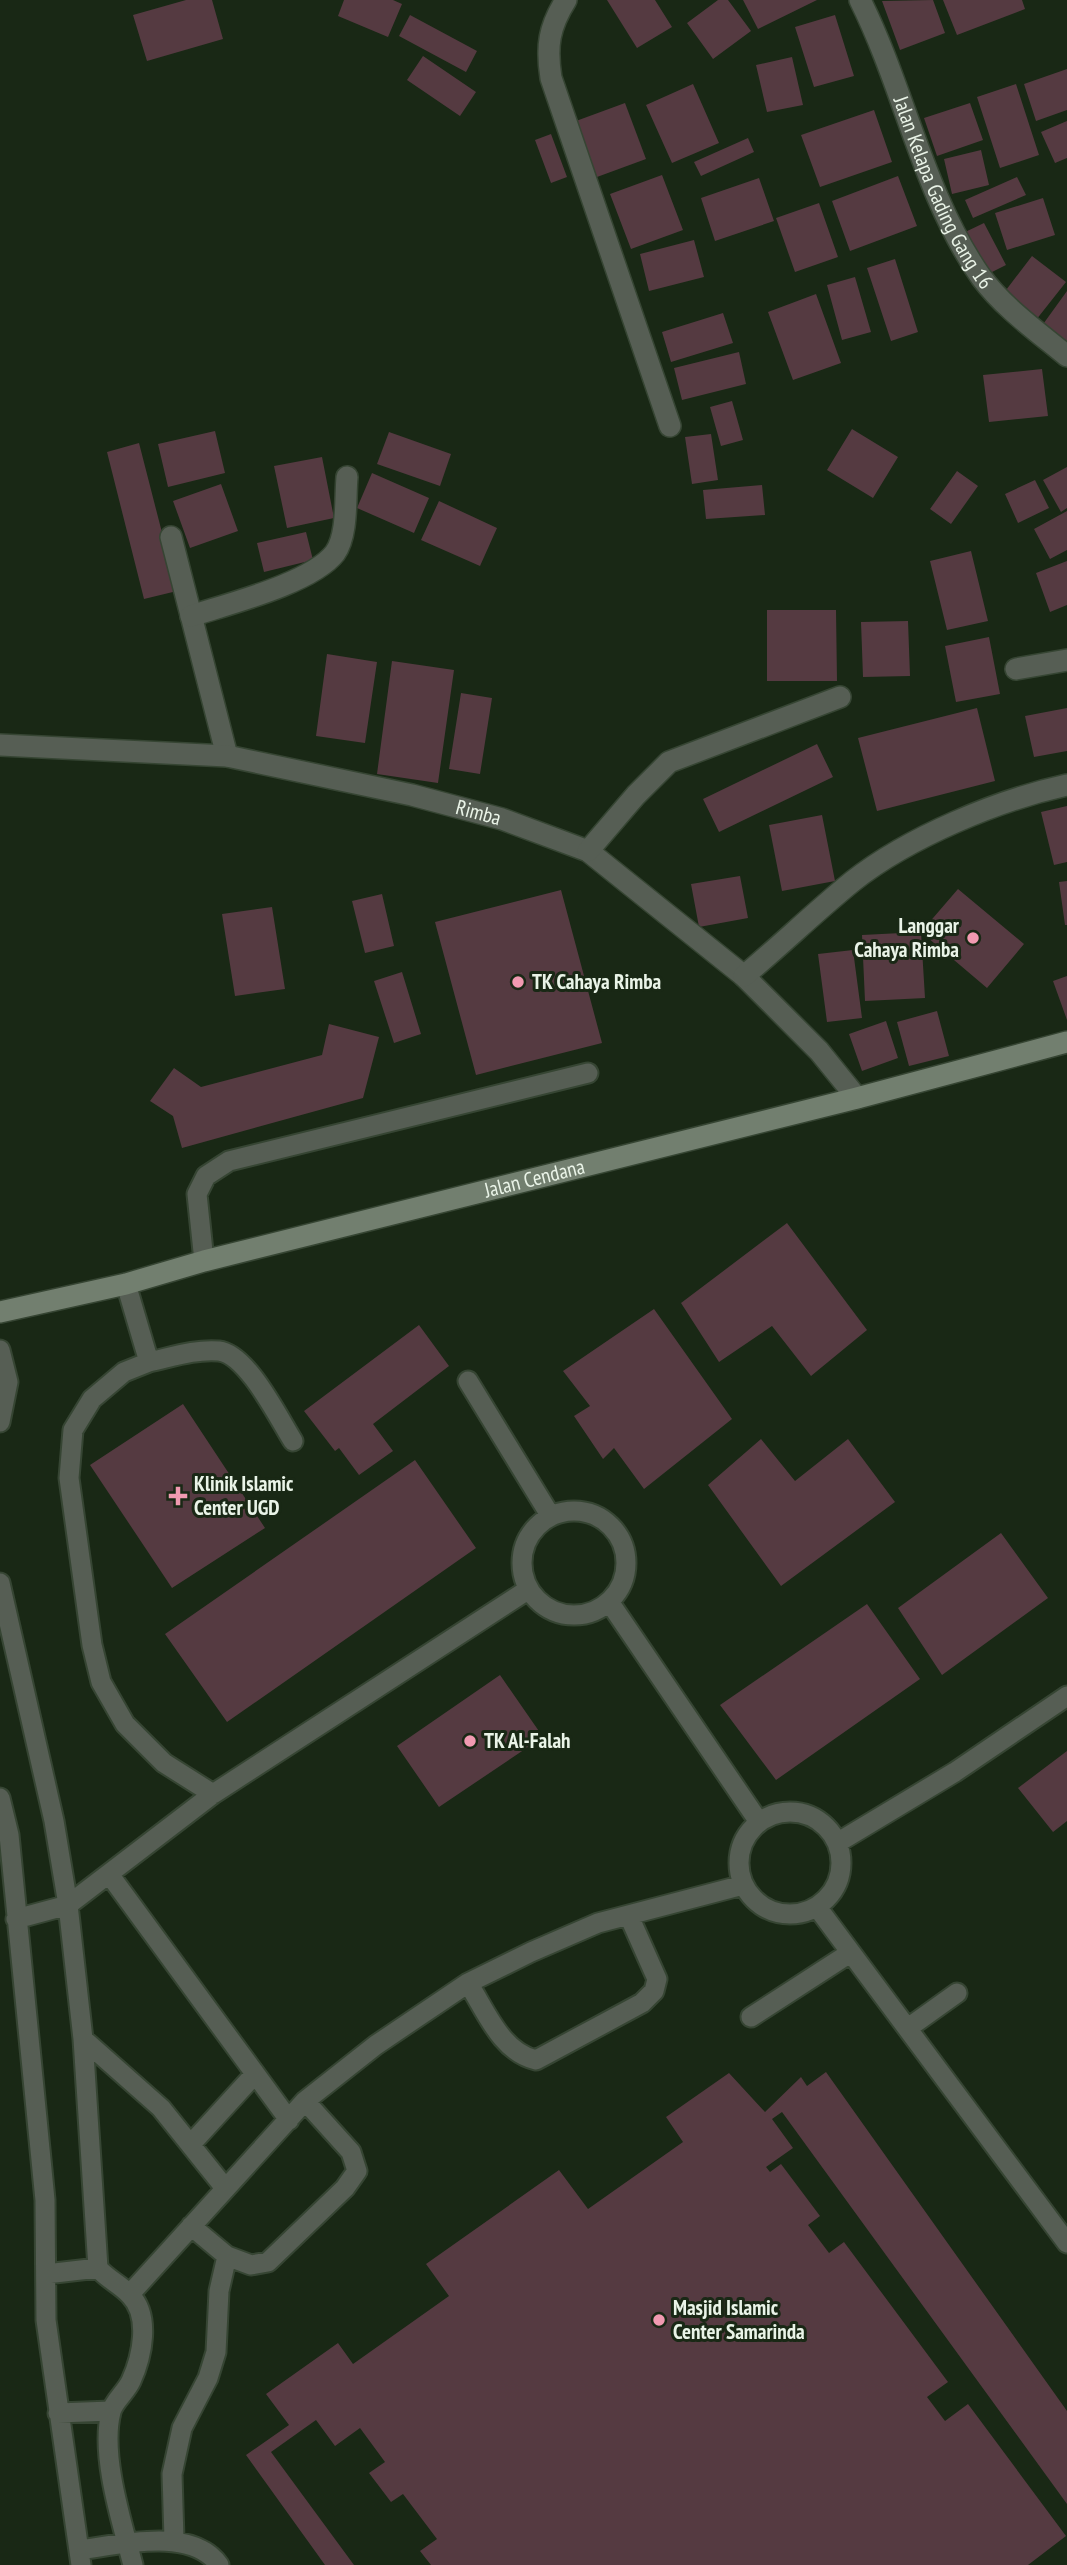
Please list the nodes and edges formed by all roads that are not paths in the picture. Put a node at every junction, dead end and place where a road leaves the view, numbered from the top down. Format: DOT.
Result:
graph roads {
  1 [pos="566,0"];
  2 [pos="860,0"];
  3 [pos="1067,356"];
  4 [pos="670,426"];
  5 [pos="348,477"];
  6 [pos="171,537"];
  7 [pos="191,616"];
  8 [pos="1067,660"];
  9 [pos="1016,669"];
  10 [pos="840,697"];
  11 [pos="0,745"];
  12 [pos="227,756"];
  13 [pos="1067,785"];
  14 [pos="588,851"];
  15 [pos="744,976"];
  16 [pos="1067,1042"];
  17 [pos="589,1073"];
  18 [pos="857,1098"];
  19 [pos="204,1261"];
  20 [pos="126,1284"];
  21 [pos="0,1312"];
  22 [pos="0,1350"];
  23 [pos="149,1362"];
  24 [pos="468,1381"];
  25 [pos="0,1422"];
  26 [pos="293,1441"];
  27 [pos="550,1515"];
  28 [pos="0,1583"];
  29 [pos="528,1589"];
  30 [pos="610,1602"];
  31 [pos="1067,1696"];
  32 [pos="213,1794"];
  33 [pos="0,1798"];
  34 [pos="759,1822"];
  35 [pos="837,1843"];
  36 [pos="109,1874"];
  37 [pos="743,1885"];
  38 [pos="68,1905"];
  39 [pos="817,1907"];
  40 [pos="629,1916"];
  41 [pos="16,1919"];
  42 [pos="850,1953"];
  43 [pos="468,1983"];
  44 [pos="957,1993"];
  45 [pos="751,2017"];
  46 [pos="908,2028"];
  47 [pos="83,2039"];
  48 [pos="254,2075"];
  49 [pos="305,2101"];
  50 [pos="289,2120"];
  51 [pos="191,2144"];
  52 [pos="225,2188"];
  53 [pos="191,2226"];
  54 [pos="1067,2244"];
  55 [pos="227,2256"];
  56 [pos="98,2268"];
  57 [pos="46,2274"];
  58 [pos="130,2294"];
  59 [pos="111,2411"];
  60 [pos="58,2413"];
  61 [pos="174,2539"];
  62 [pos="128,2544"];
  63 [pos="80,2557"];
  64 [pos="133,2565"];
  65 [pos="219,2565"];
  1 -- 4 [label="street"];
  2 -- 3 [label="street, Jalan Kelapa Gading Gang 16"];
  5 -- 7 [label="street"];
  6 -- 7 [label="street"];
  7 -- 12 [label="street"];
  8 -- 9 [label="street"];
  10 -- 14 [label="street"];
  11 -- 12 [label="street, Rimba"];
  12 -- 14 [label="street, Rimba"];
  13 -- 15 [label="street"];
  14 -- 15 [label="street, Rimba"];
  15 -- 18 [label="street, Rimba"];
  16 -- 18 [label="street, Jalan Cendana"];
  17 -- 19 [label="lane"];
  18 -- 19 [label="street, Jalan Cendana"];
  19 -- 20 [label="street, Jalan Cendana"];
  20 -- 21 [label="street, Jalan Cendana"];
  20 -- 23 [label="lane"];
  22 -- 25 [label="lane"];
  23 -- 26 [label="lane"];
  23 -- 32 [label="lane"];
  24 -- 27 [label="lane"];
  27 -- 29 [label="lane"];
  27 -- 30 [label="lane"];
  28 -- 38 [label="lane"];
  29 -- 30 [label="lane"];
  29 -- 32 [label="lane"];
  30 -- 34 [label="lane"];
  31 -- 35 [label="lane"];
  32 -- 36 [label="lane"];
  33 -- 41 [label="lane"];
  34 -- 35 [label="lane"];
  34 -- 37 [label="lane"];
  35 -- 39 [label="lane"];
  36 -- 38 [label="lane"];
  36 -- 48 [label="lane"];
  37 -- 39 [label="lane"];
  37 -- 40 [label="lane"];
  38 -- 41 [label="lane"];
  38 -- 47 [label="lane"];
  39 -- 42 [label="lane"];
  40 -- 43 [label="lane"];
  40 -- 43 [label="lane"];
  41 -- 57 [label="lane"];
  42 -- 45 [label="lane"];
  42 -- 46 [label="lane"];
  43 -- 49 [label="lane"];
  44 -- 46 [label="lane"];
  46 -- 54 [label="lane"];
  47 -- 51 [label="lane"];
  47 -- 56 [label="lane"];
  48 -- 50 [label="lane"];
  48 -- 51 [label="lane"];
  49 -- 50 [label="lane"];
  49 -- 55 [label="lane"];
  50 -- 52 [label="lane"];
  51 -- 52 [label="lane"];
  52 -- 53 [label="lane"];
  53 -- 55 [label="lane"];
  53 -- 58 [label="lane"];
  55 -- 61 [label="lane"];
  56 -- 57 [label="lane"];
  56 -- 58 [label="lane"];
  57 -- 60 [label="lane"];
  58 -- 59 [label="lane"];
  59 -- 60 [label="lane"];
  59 -- 62 [label="lane"];
  60 -- 63 [label="lane"];
  61 -- 62 [label="lane"];
  61 -- 65 [label="lane"];
  62 -- 63 [label="lane"];
  62 -- 64 [label="lane"];
}
